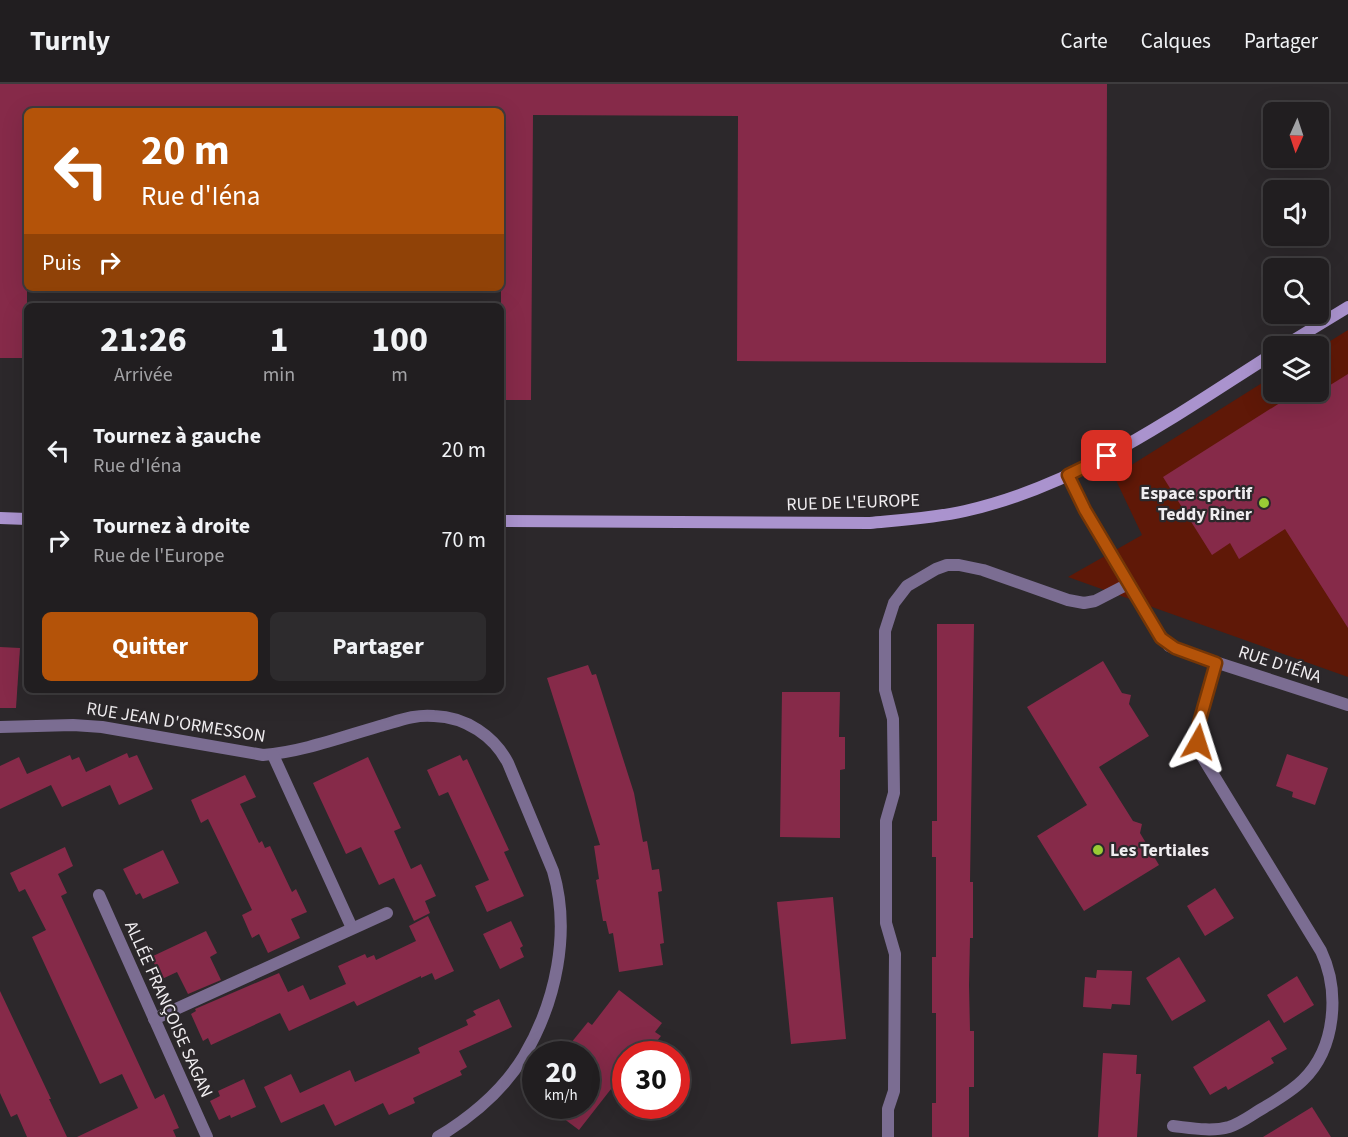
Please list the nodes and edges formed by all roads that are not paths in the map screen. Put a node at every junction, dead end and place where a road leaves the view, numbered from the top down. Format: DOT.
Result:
graph roads {
  1 [pos="1348,307"];
  2 [pos="1300,336"];
  3 [pos="1263,360"];
  4 [pos="1068,475"];
  5 [pos="0,518"];
  6 [pos="24,519"];
  7 [pos="504,521"];
  8 [pos="1128,584"];
  9 [pos="1216,663"];
  10 [pos="1348,705"];
  11 [pos="0,727"];
  12 [pos="273,754"];
  13 [pos="99,895"];
  14 [pos="387,913"];
  15 [pos="352,928"];
  16 [pos="154,1019"];
  17 [pos="1173,1126"];
  18 [pos="207,1137"];
  19 [pos="438,1137"];
  20 [pos="888,1137"];
  1 -- 2 [label="street"];
  3 -- 4 [label="street, RUE DE L'EUROPE"];
  4 -- 7 [label="street, RUE DE L'EUROPE"];
  4 -- 8 [label="street, RUE D'IÉNA"];
  5 -- 6 [label="street"];
  8 -- 9 [label="street, RUE D'IÉNA"];
  8 -- 20 [label="street"];
  9 -- 10 [label="street, RUE D'IÉNA"];
  9 -- 17 [label="street"];
  11 -- 12 [label="street, RUE JEAN D'ORMESSON"];
  12 -- 15 [label="street"];
  12 -- 19 [label="street, RUE JEAN D'ORMESSON"];
  13 -- 16 [label="street, ALLÉE FRANÇOISE SAGAN"];
  14 -- 15 [label="street"];
  15 -- 16 [label="street"];
  16 -- 18 [label="street, ALLÉE FRANÇOISE SAGAN"];
}
